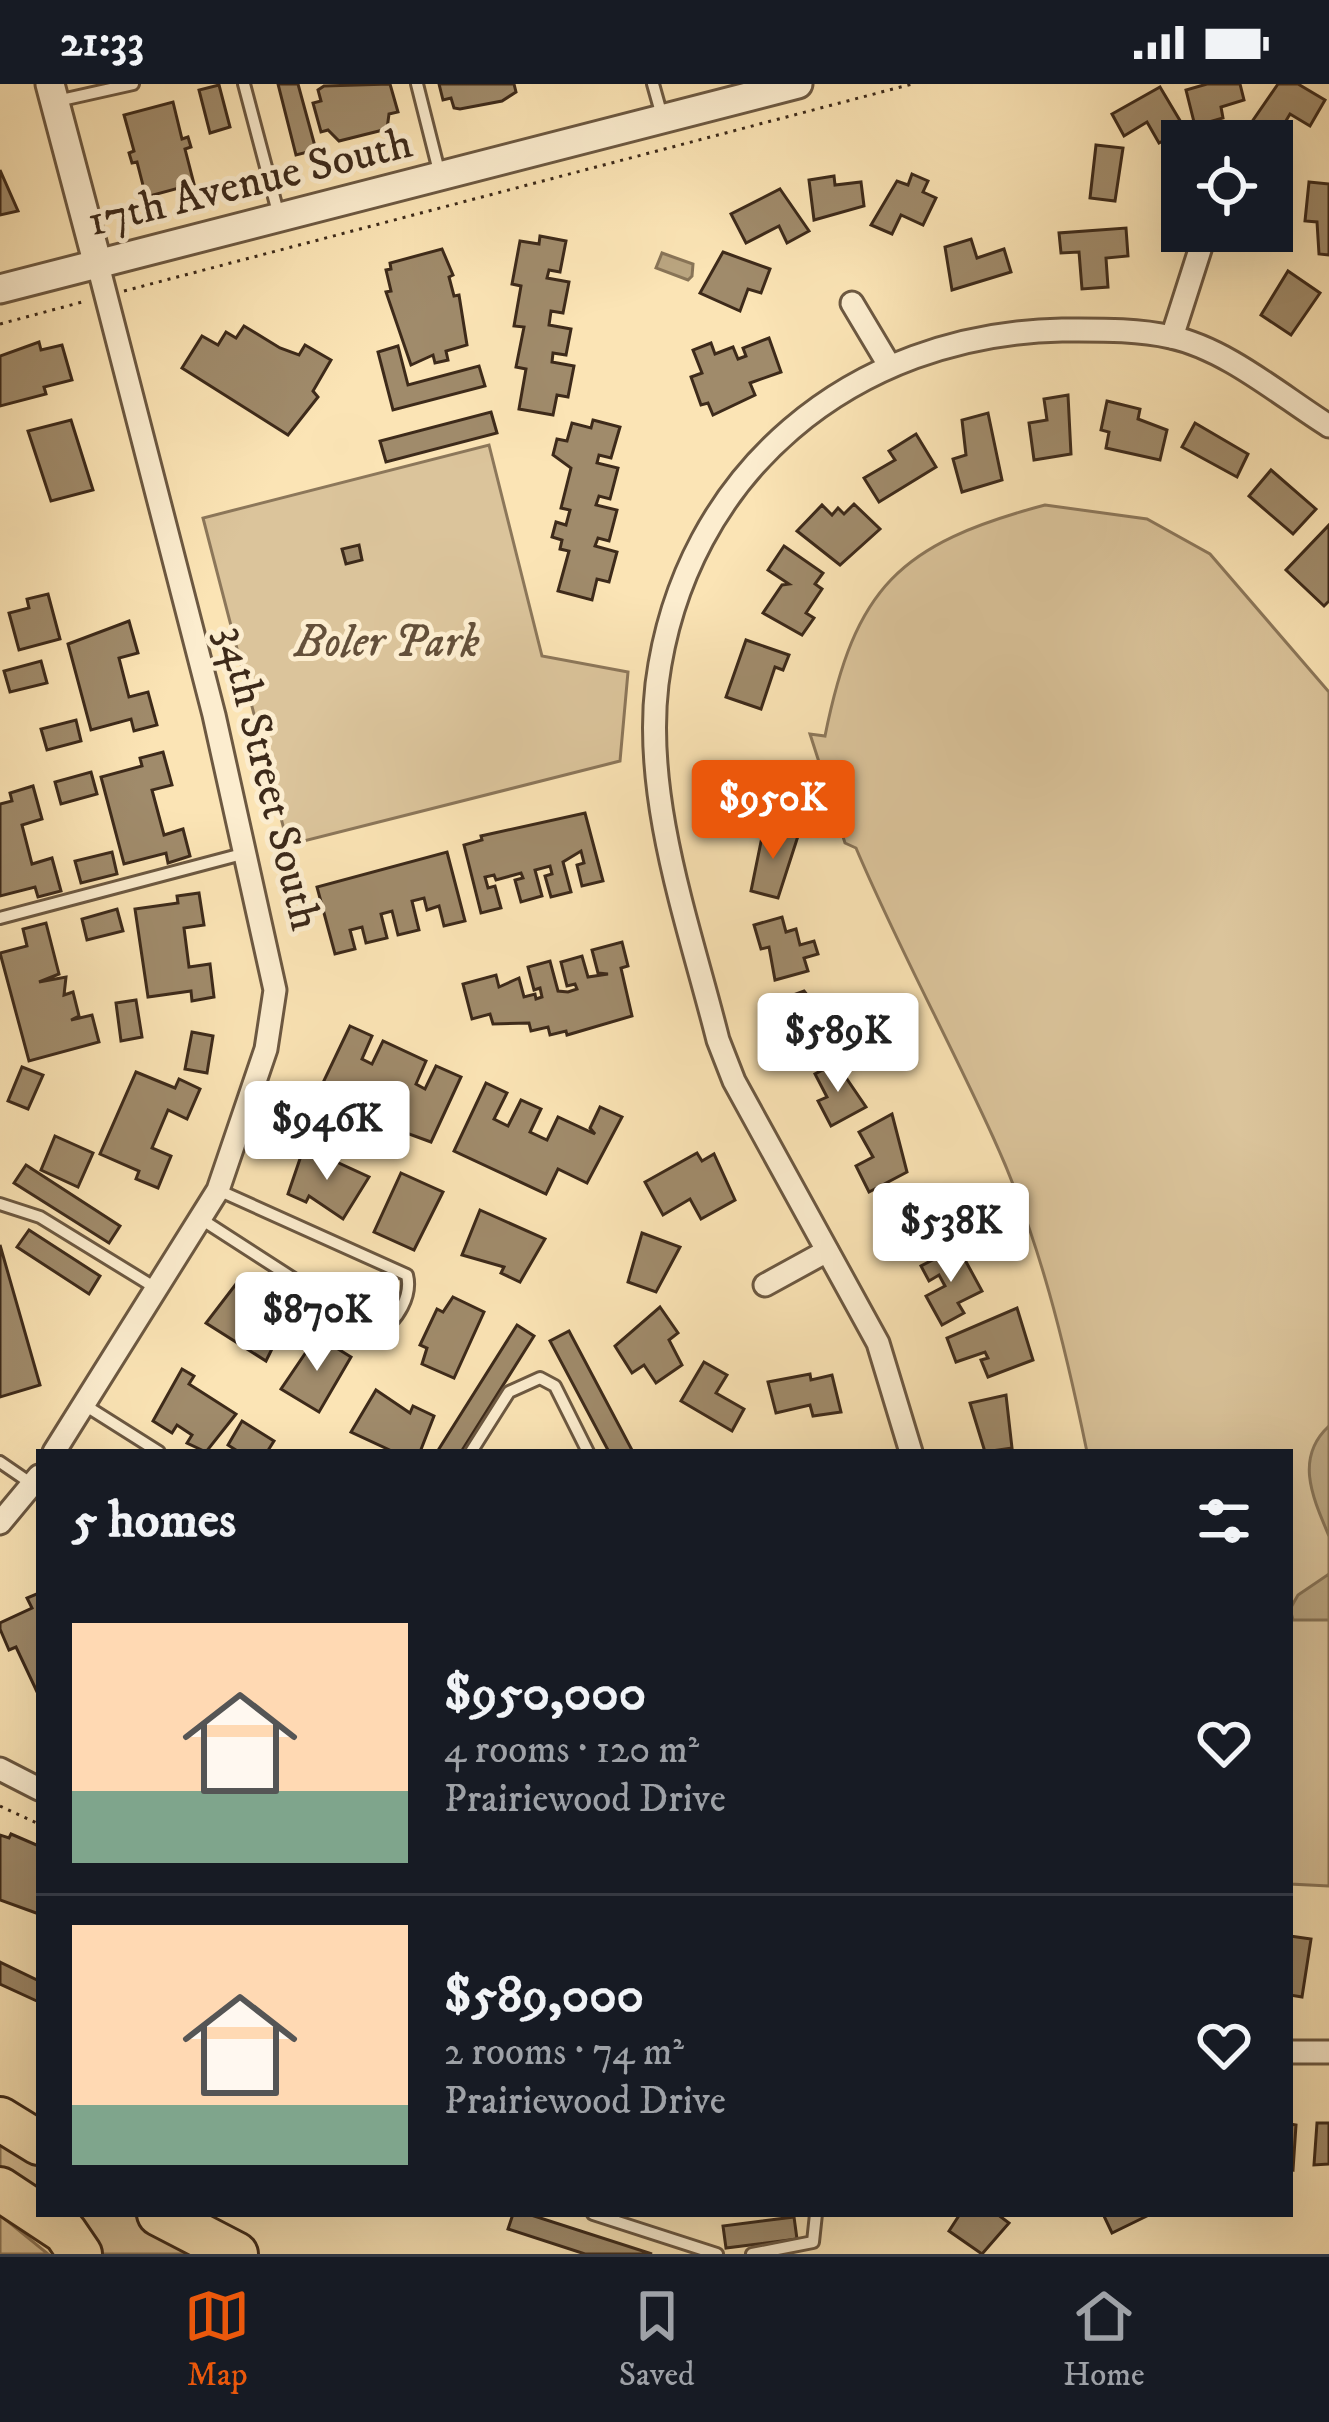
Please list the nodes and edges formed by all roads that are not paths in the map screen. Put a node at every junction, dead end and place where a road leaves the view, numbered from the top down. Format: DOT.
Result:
graph roads {
  1 [pos="133,84"];
  2 [pos="244,84"];
  3 [pos="417,84"];
  4 [pos="653,84"];
  5 [pos="798,84"];
  6 [pos="52,93"];
  7 [pos="663,118"];
  8 [pos="441,178"];
  9 [pos="280,219"];
  10 [pos="1199,252"];
  11 [pos="98,265"];
  12 [pos="0,289"];
  13 [pos="852,303"];
  14 [pos="1172,337"];
  15 [pos="889,365"];
  16 [pos="1329,425"];
  17 [pos="248,853"];
  18 [pos="0,918"];
  19 [pos="218,1190"];
  20 [pos="0,1204"];
  21 [pos="201,1219"];
  22 [pos="827,1251"];
  23 [pos="765,1285"];
  24 [pos="154,1287"];
  25 [pos="82,1404"];
  26 [pos="56,1449"];
  27 [pos="154,1449"];
  28 [pos="472,1449"];
  29 [pos="586,1449"];
  30 [pos="910,1449"];
  31 [pos="0,1462"];
  32 [pos="36,1480"];
  33 [pos="0,1522"];
  34 [pos="0,1769"];
  35 [pos="36,1787"];
  36 [pos="1293,2052"];
  37 [pos="1329,2052"];
  38 [pos="0,2119"];
  39 [pos="36,2142"];
  40 [pos="0,2189"];
  41 [pos="36,2213"];
  42 [pos="42,2217"];
  43 [pos="165,2217"];
  44 [pos="602,2217"];
  45 [pos="816,2217"];
  46 [pos="80,2254"];
  47 [pos="236,2254"];
  48 [pos="718,2254"];
  49 [pos="752,2254"];
  1 -- 6 [label="lane"];
  2 -- 9 [label="lane"];
  3 -- 8 [label="lane"];
  4 -- 7 [label="lane"];
  5 -- 7 [label="street, 17th Avenue South"];
  6 -- 11 [label="street, 34th Street South"];
  7 -- 8 [label="street, 17th Avenue South"];
  8 -- 9 [label="street, 17th Avenue South"];
  9 -- 11 [label="street, 17th Avenue South"];
  10 -- 14 [label="street"];
  11 -- 12 [label="street, 17th Avenue South"];
  11 -- 17 [label="street, 34th Street South"];
  13 -- 15 [label="street"];
  14 -- 15 [label="street"];
  14 -- 16 [label="street"];
  15 -- 22 [label="street"];
  17 -- 18 [label="lane"];
  17 -- 19 [label="street, 34th Street South"];
  19 -- 21 [label="street, 34th Street South"];
  19 -- 21 [label="lane"];
  20 -- 24 [label="lane"];
  21 -- 24 [label="street, 34th Street South"];
  22 -- 23 [label="street"];
  22 -- 30 [label="street"];
  24 -- 25 [label="street, 34th Street South"];
  25 -- 26 [label="street, 34th Street South"];
  25 -- 27 [label="lane"];
  28 -- 29 [label="lane"];
  31 -- 32 [label="lane"];
  32 -- 33 [label="street"];
  34 -- 35 [label="street"];
  36 -- 37 [label="street"];
  38 -- 39 [label="highway"];
  40 -- 41 [label="highway"];
  42 -- 46 [label="highway"];
  43 -- 47 [label="highway"];
  44 -- 48 [label="lane"];
  45 -- 49 [label="lane"];
}
